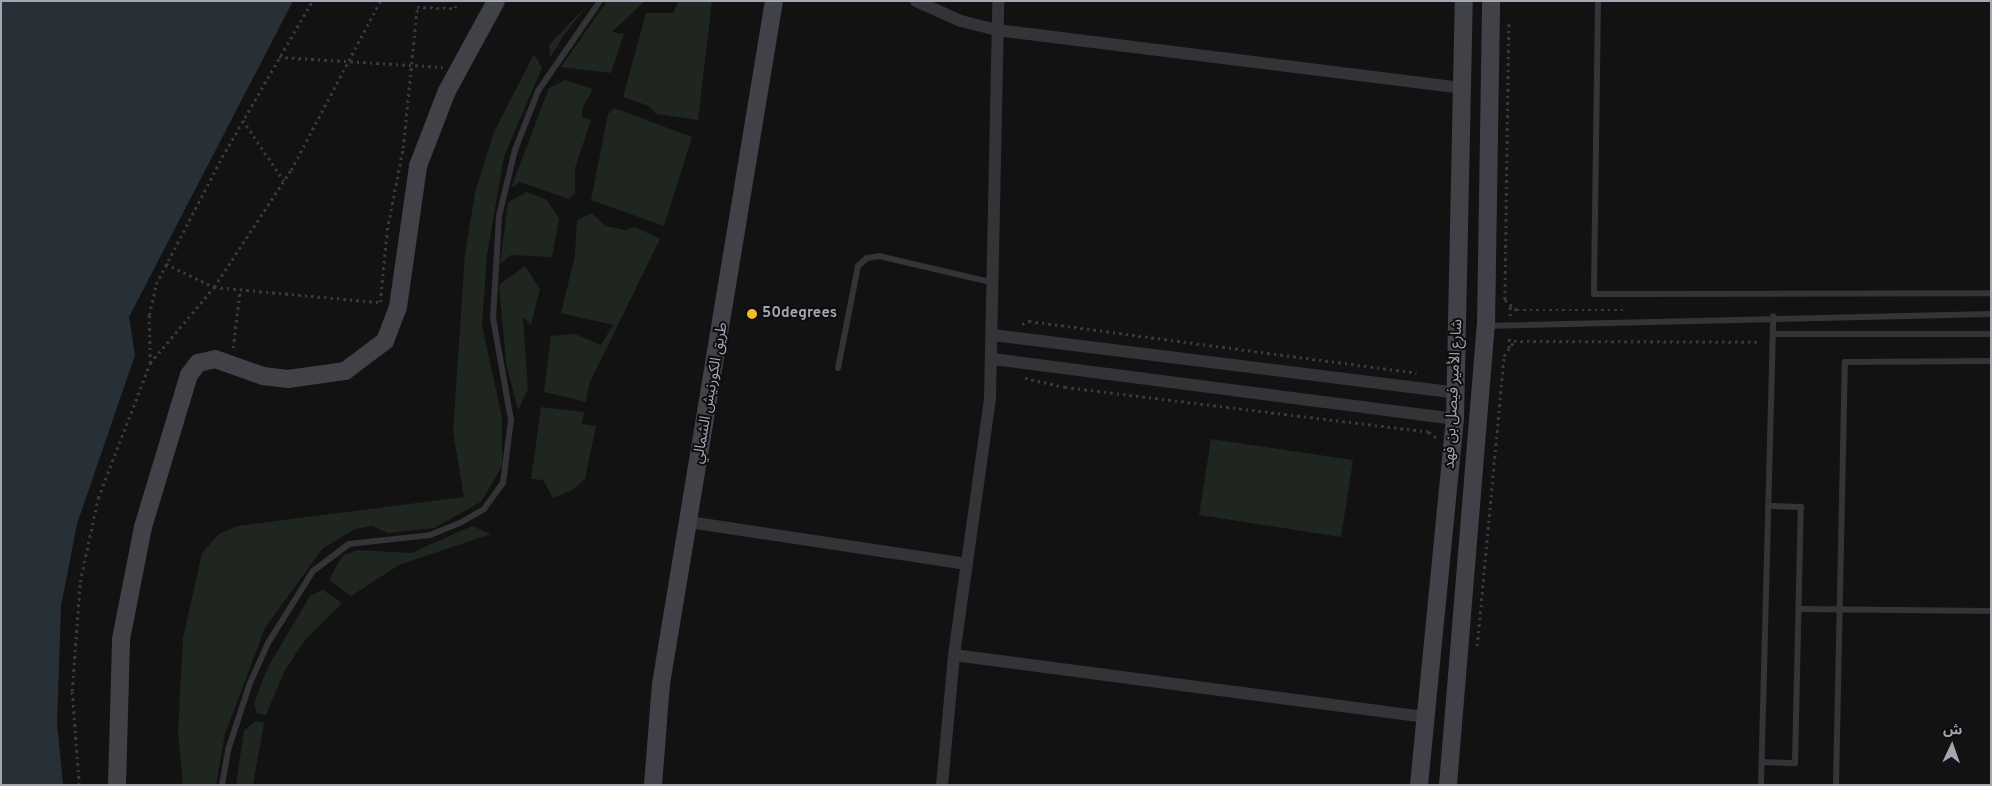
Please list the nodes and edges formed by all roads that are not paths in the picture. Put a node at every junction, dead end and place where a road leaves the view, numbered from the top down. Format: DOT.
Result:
graph roads {
  1 [pos="496,1"];
  2 [pos="600,1"];
  3 [pos="774,1"];
  4 [pos="916,1"];
  5 [pos="998,1"];
  6 [pos="1464,1"];
  7 [pos="1491,1"];
  8 [pos="1598,1"];
  9 [pos="997,30"];
  10 [pos="1463,88"];
  11 [pos="991,282"];
  12 [pos="1991,293"];
  13 [pos="1991,314"];
  14 [pos="1773,316"];
  15 [pos="1486,326"];
  16 [pos="1772,334"];
  17 [pos="1991,334"];
  18 [pos="993,335"];
  19 [pos="993,358"];
  20 [pos="1991,361"];
  21 [pos="838,368"];
  22 [pos="1456,393"];
  23 [pos="1455,419"];
  24 [pos="1768,506"];
  25 [pos="689,522"];
  26 [pos="967,564"];
  27 [pos="1798,609"];
  28 [pos="1840,609"];
  29 [pos="1991,612"];
  30 [pos="954,655"];
  31 [pos="1426,717"];
  32 [pos="1762,762"];
  33 [pos="117,785"];
  34 [pos="222,785"];
  35 [pos="653,785"];
  36 [pos="942,785"];
  37 [pos="1419,785"];
  38 [pos="1448,785"];
  39 [pos="1762,785"];
  40 [pos="1836,785"];
  1 -- 33 [label="main road"];
  2 -- 34 [label="lane"];
  3 -- 25 [label="main road, طريق الكورنيش الشمالي"];
  4 -- 9 [label="street"];
  5 -- 9 [label="street"];
  6 -- 10 [label="main road, شارع الأمير فيصل بن فهد"];
  7 -- 15 [label="main road, شارع الأمير فيصل بن فهد"];
  8 -- 12 [label="lane"];
  9 -- 10 [label="street"];
  9 -- 11 [label="street"];
  10 -- 22 [label="main road, شارع الأمير فيصل بن فهد"];
  11 -- 18 [label="street"];
  11 -- 21 [label="lane"];
  13 -- 14 [label="lane"];
  14 -- 15 [label="lane"];
  14 -- 16 [label="lane"];
  15 -- 38 [label="main road, شارع الأمير فيصل بن فهد"];
  16 -- 17 [label="lane"];
  16 -- 24 [label="lane"];
  18 -- 19 [label="street"];
  18 -- 22 [label="street"];
  19 -- 23 [label="street"];
  19 -- 26 [label="street"];
  20 -- 28 [label="lane"];
  22 -- 23 [label="main road, شارع الأمير فيصل بن فهد"];
  23 -- 31 [label="main road, شارع الأمير فيصل بن فهد"];
  24 -- 27 [label="lane"];
  24 -- 32 [label="lane"];
  25 -- 26 [label="street"];
  25 -- 35 [label="main road, طريق الكورنيش الشمالي"];
  26 -- 30 [label="street"];
  27 -- 28 [label="lane"];
  27 -- 32 [label="lane"];
  28 -- 29 [label="lane"];
  28 -- 40 [label="lane"];
  30 -- 31 [label="street"];
  30 -- 36 [label="street"];
  31 -- 37 [label="main road, شارع الأمير فيصل بن فهد"];
  32 -- 39 [label="lane"];
}
